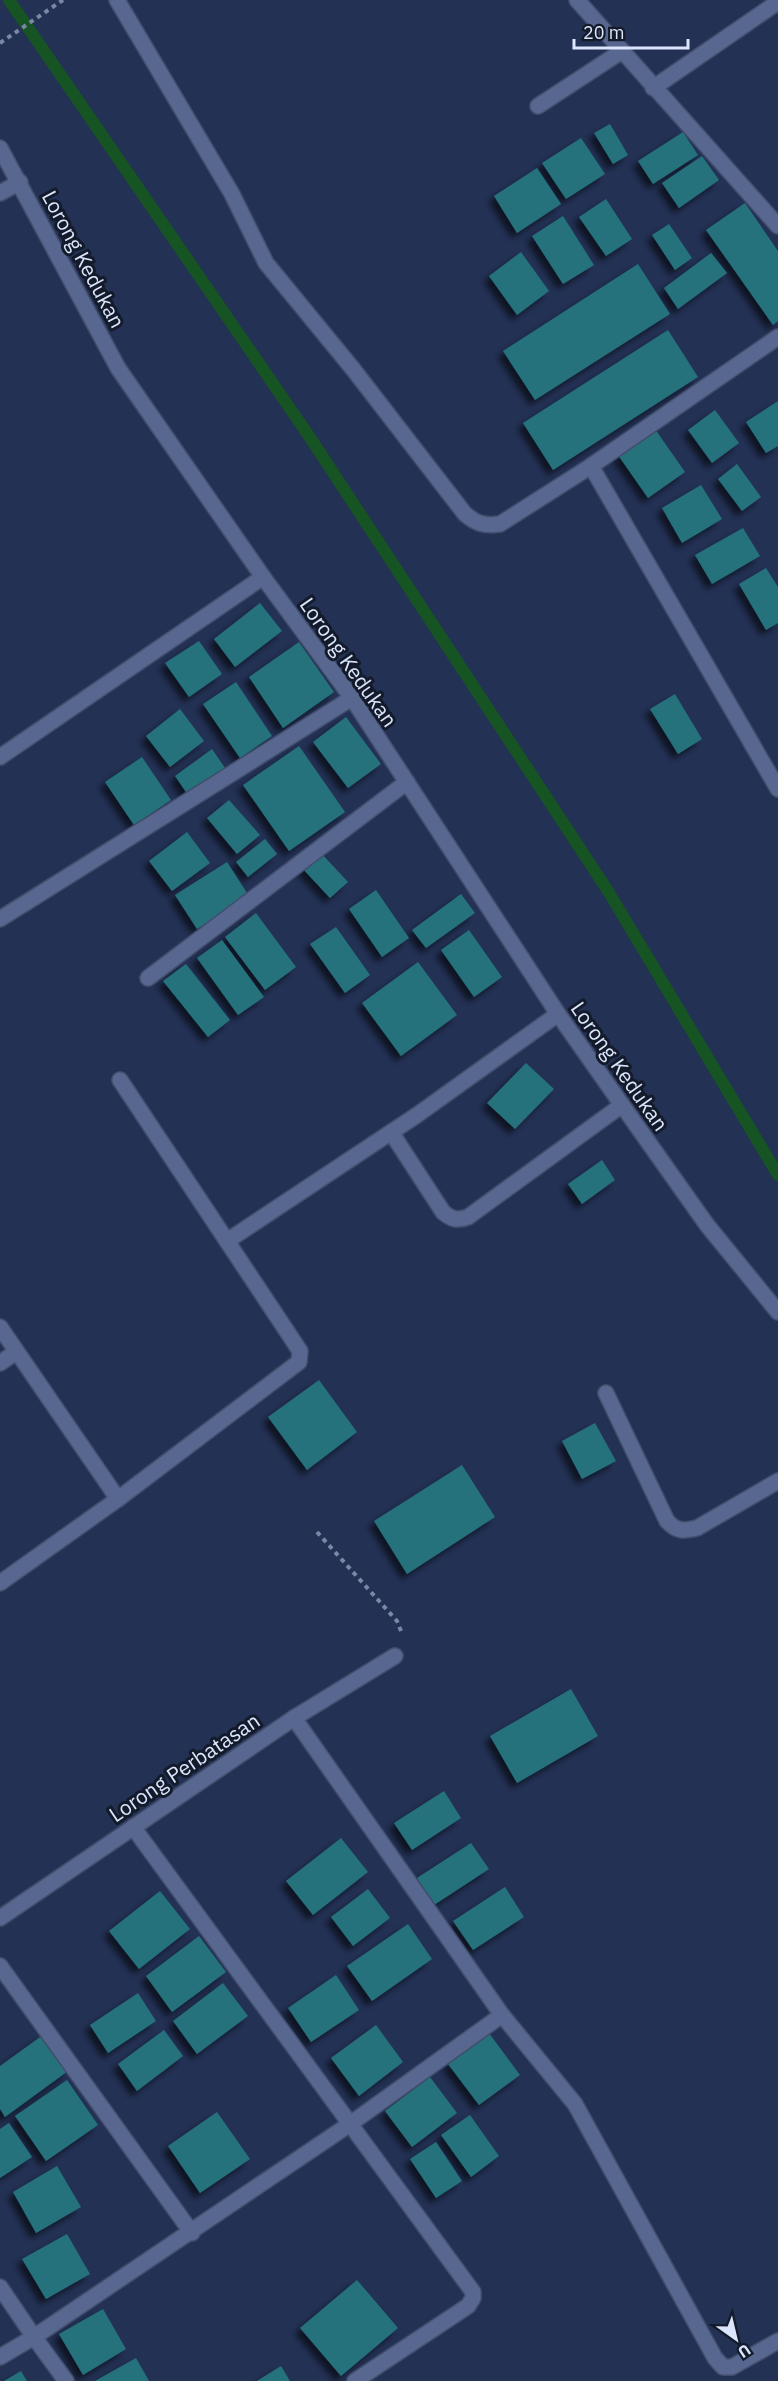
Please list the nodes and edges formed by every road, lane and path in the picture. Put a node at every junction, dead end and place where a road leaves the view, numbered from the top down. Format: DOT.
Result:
graph roads {
  1 [pos="63,0"];
  2 [pos="117,0"];
  3 [pos="577,0"];
  4 [pos="778,2"];
  5 [pos="0,43"];
  6 [pos="622,51"];
  7 [pos="653,88"];
  8 [pos="538,106"];
  9 [pos="0,148"];
  10 [pos="20,182"];
  11 [pos="0,193"];
  12 [pos="778,226"];
  13 [pos="778,337"];
  14 [pos="591,466"];
  15 [pos="263,577"];
  16 [pos="352,698"];
  17 [pos="0,757"];
  18 [pos="407,782"];
  19 [pos="778,789"];
  20 [pos="0,919"];
  21 [pos="148,978"];
  22 [pos="558,1014"];
  23 [pos="120,1080"];
  24 [pos="622,1105"];
  25 [pos="391,1132"];
  26 [pos="227,1241"];
  27 [pos="778,1312"];
  28 [pos="0,1327"];
  29 [pos="16,1352"];
  30 [pos="0,1363"];
  31 [pos="606,1394"];
  32 [pos="778,1481"];
  33 [pos="118,1499"];
  34 [pos="316,1532"];
  35 [pos="0,1583"];
  36 [pos="395,1656"];
  37 [pos="294,1718"];
  38 [pos="133,1827"];
  39 [pos="0,1918"];
  40 [pos="0,1966"];
  41 [pos="502,2015"];
  42 [pos="350,2124"];
  43 [pos="192,2232"];
  44 [pos="0,2288"];
  45 [pos="34,2337"];
  46 [pos="778,2341"];
  47 [pos="0,2357"];
  48 [pos="66,2381"];
  49 [pos="355,2381"];
  1 -- 5 [label="path"];
  2 -- 14 [label="street"];
  3 -- 6 [label="street"];
  4 -- 7 [label="street"];
  6 -- 7 [label="street"];
  6 -- 8 [label="street"];
  7 -- 12 [label="street"];
  9 -- 10 [label="street, Lorong Kedukan"];
  10 -- 11 [label="street"];
  10 -- 15 [label="street, Lorong Kedukan"];
  13 -- 14 [label="street"];
  14 -- 19 [label="street"];
  15 -- 16 [label="street, Lorong Kedukan"];
  15 -- 17 [label="street"];
  16 -- 18 [label="street, Lorong Kedukan"];
  16 -- 20 [label="street"];
  18 -- 21 [label="street"];
  18 -- 22 [label="street, Lorong Kedukan"];
  22 -- 24 [label="street, Lorong Kedukan"];
  22 -- 25 [label="street"];
  23 -- 26 [label="street"];
  24 -- 25 [label="street"];
  24 -- 27 [label="street, Lorong Kedukan"];
  25 -- 26 [label="street"];
  26 -- 33 [label="street"];
  28 -- 29 [label="street"];
  29 -- 30 [label="street"];
  29 -- 33 [label="street"];
  31 -- 32 [label="street"];
  33 -- 35 [label="street"];
  34 -- 36 [label="path"];
  36 -- 37 [label="street, Lorong Perbatasan"];
  37 -- 38 [label="street, Lorong Perbatasan"];
  37 -- 41 [label="street"];
  38 -- 39 [label="street, Lorong Perbatasan"];
  38 -- 42 [label="street"];
  40 -- 43 [label="street"];
  41 -- 42 [label="street"];
  41 -- 46 [label="street"];
  42 -- 43 [label="street"];
  42 -- 49 [label="street"];
  43 -- 45 [label="street"];
  44 -- 45 [label="street"];
  45 -- 47 [label="street"];
  45 -- 48 [label="street"];
}
